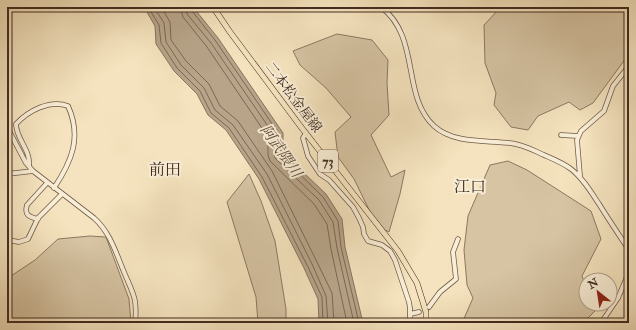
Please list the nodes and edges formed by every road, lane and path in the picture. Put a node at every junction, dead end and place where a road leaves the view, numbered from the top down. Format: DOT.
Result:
graph roads {
  1 [pos="213,7"];
  2 [pos="381,7"];
  3 [pos="629,66"];
  4 [pos="7,127"];
  5 [pos="306,133"];
  6 [pos="560,135"];
  7 [pos="578,136"];
  8 [pos="29,167"];
  9 [pos="33,171"];
  10 [pos="7,174"];
  11 [pos="580,176"];
  12 [pos="47,183"];
  13 [pos="54,188"];
  14 [pos="62,194"];
  15 [pos="38,219"];
  16 [pos="458,239"];
  17 [pos="7,240"];
  18 [pos="629,250"];
  19 [pos="629,272"];
  20 [pos="429,307"];
  21 [pos="419,312"];
  22 [pos="410,314"];
  23 [pos="135,323"];
  24 [pos="410,323"];
  25 [pos="426,323"];
  26 [pos="601,323"];
  1 -- 5 [label="main road, 二本松金屋線 / 73"];
  2 -- 11 [label="street"];
  3 -- 7 [label="street"];
  4 -- 8 [label="street"];
  5 -- 22 [label="street"];
  5 -- 25 [label="main road, 二本松金屋線 / 73"];
  6 -- 7 [label="street"];
  7 -- 11 [label="street"];
  8 -- 9 [label="street"];
  8 -- 13 [label="street"];
  9 -- 10 [label="street"];
  9 -- 12 [label="street"];
  11 -- 18 [label="street"];
  12 -- 13 [label="street"];
  12 -- 15 [label="street"];
  13 -- 14 [label="street"];
  14 -- 15 [label="street"];
  14 -- 23 [label="street"];
  15 -- 17 [label="street"];
  16 -- 20 [label="street"];
  19 -- 26 [label="street"];
  21 -- 22 [label="street"];
  22 -- 24 [label="street"];
}
